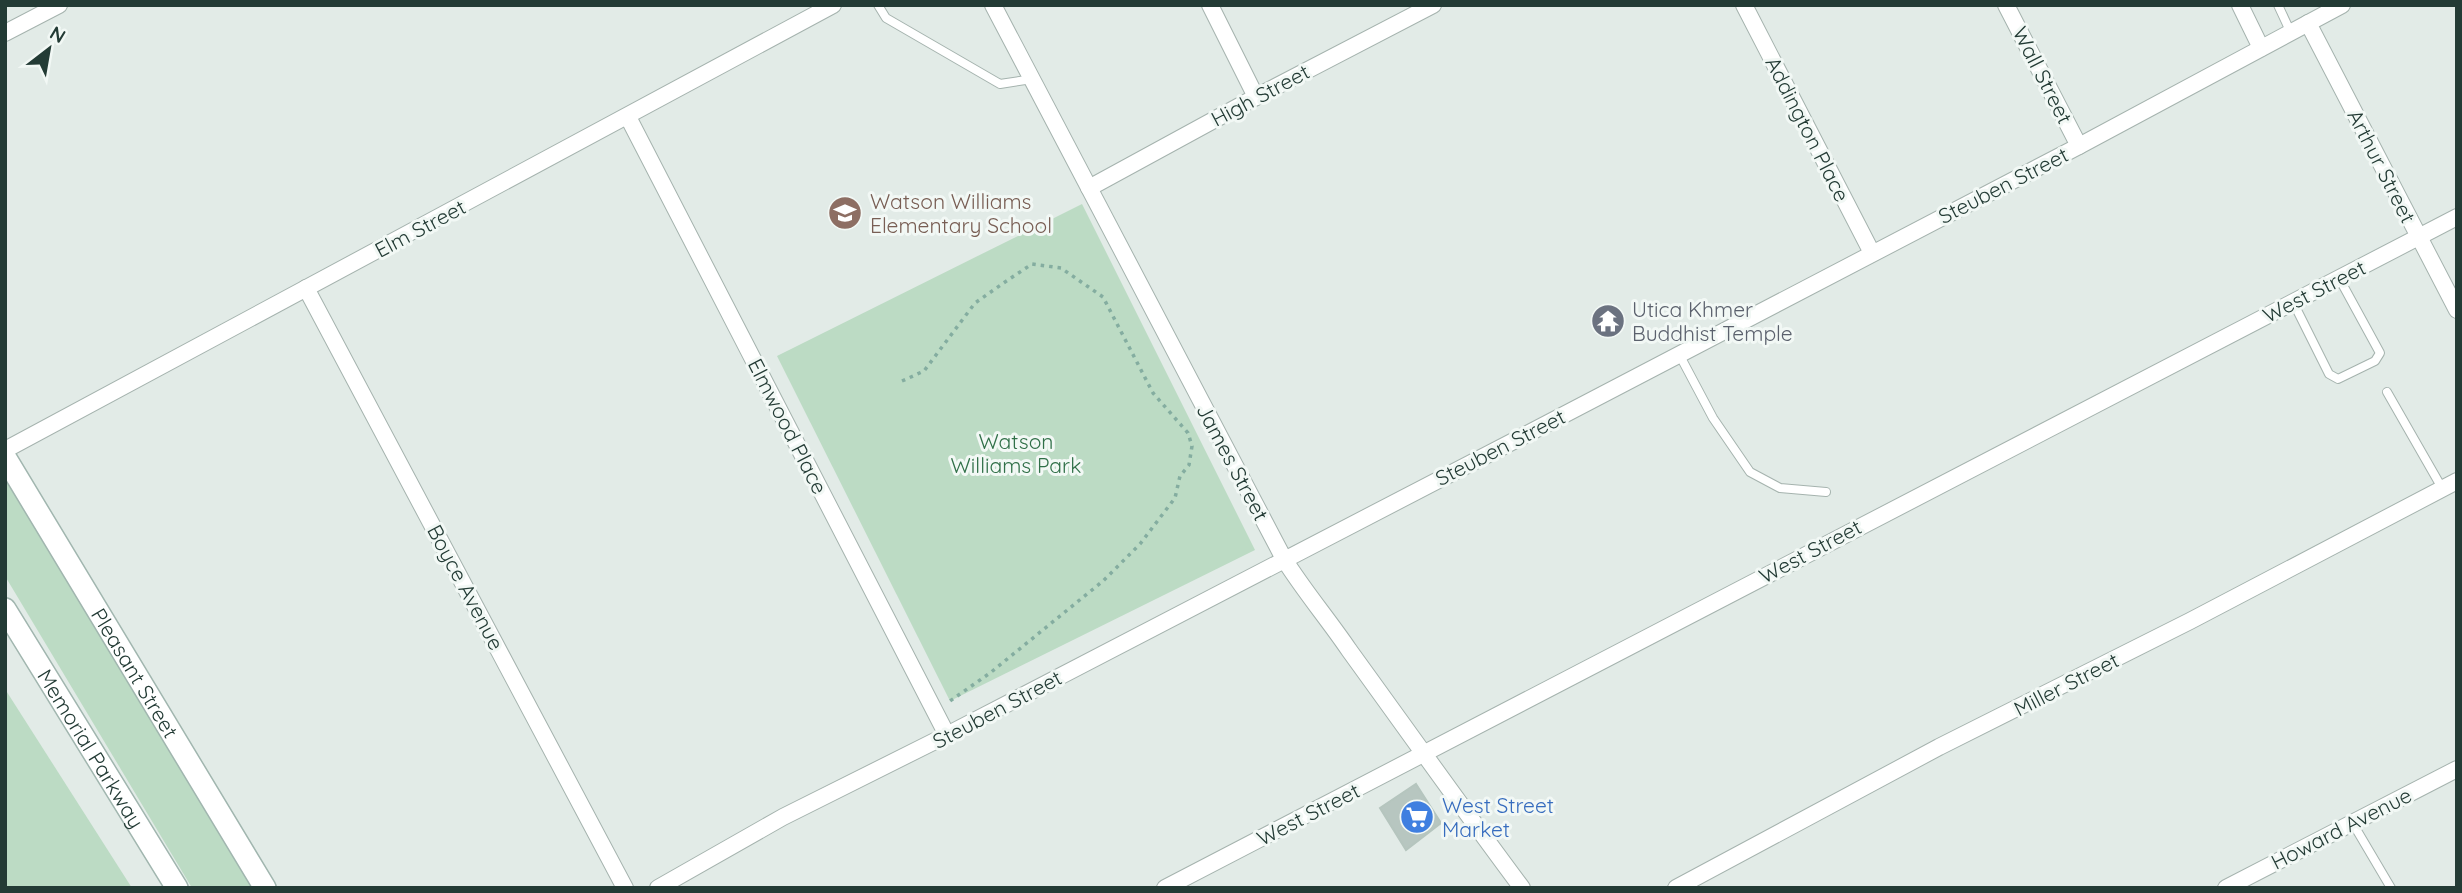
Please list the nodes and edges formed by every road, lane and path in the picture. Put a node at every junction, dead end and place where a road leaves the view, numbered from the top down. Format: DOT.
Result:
graph roads {
  1 [pos="59,5"];
  2 [pos="833,5"];
  3 [pos="878,5"];
  4 [pos="993,5"];
  5 [pos="1210,5"];
  6 [pos="1433,5"];
  7 [pos="1744,5"];
  8 [pos="2006,5"];
  9 [pos="2240,5"];
  10 [pos="2278,5"];
  11 [pos="2342,5"];
  12 [pos="29,12"];
  13 [pos="2308,23"];
  14 [pos="5,33"];
  15 [pos="2291,33"];
  16 [pos="2261,48"];
  17 [pos="1032,79"];
  18 [pos="1256,97"];
  19 [pos="628,117"];
  20 [pos="2079,146"];
  21 [pos="1089,188"];
  22 [pos="2457,217"];
  23 [pos="2419,237"];
  24 [pos="1872,253"];
  25 [pos="2339,278"];
  26 [pos="306,288"];
  27 [pos="2293,302"];
  28 [pos="2457,310"];
  29 [pos="1679,354"];
  30 [pos="902,381"];
  31 [pos="2386,392"];
  32 [pos="5,450"];
  33 [pos="5,457"];
  34 [pos="2449,484"];
  35 [pos="1826,492"];
  36 [pos="1284,559"];
  37 [pos="5,609"];
  38 [pos="950,701"];
  39 [pos="947,735"];
  40 [pos="1423,755"];
  41 [pos="2457,769"];
  42 [pos="2352,822"];
  43 [pos="177,888"];
  44 [pos="265,888"];
  45 [pos="625,888"];
  46 [pos="658,888"];
  47 [pos="1165,888"];
  48 [pos="1522,888"];
  49 [pos="1676,888"];
  50 [pos="2226,888"];
  51 [pos="2391,888"];
  1 -- 12 [label="street"];
  2 -- 19 [label="street, Elm Street"];
  3 -- 17 [label="lane"];
  4 -- 17 [label="street, James Street"];
  5 -- 18 [label="street"];
  6 -- 18 [label="street, High Street"];
  7 -- 24 [label="street, Addington Place"];
  8 -- 20 [label="street, Wall Street"];
  9 -- 16 [label="street"];
  10 -- 15 [label="lane"];
  11 -- 13 [label="street, Steuben Street"];
  12 -- 14 [label="street"];
  13 -- 15 [label="street, Steuben Street"];
  13 -- 23 [label="street, Arthur Street"];
  15 -- 16 [label="street, Steuben Street"];
  16 -- 20 [label="street, Steuben Street"];
  17 -- 21 [label="street, James Street"];
  18 -- 21 [label="street, High Street"];
  19 -- 26 [label="street, Elm Street"];
  19 -- 39 [label="street, Elmwood Place"];
  20 -- 24 [label="street, Steuben Street"];
  21 -- 36 [label="street, James Street"];
  22 -- 23 [label="street, West Street"];
  23 -- 25 [label="street, West Street"];
  23 -- 28 [label="street, Arthur Street"];
  24 -- 29 [label="street, Steuben Street"];
  25 -- 27 [label="street, West Street"];
  25 -- 27 [label="lane"];
  26 -- 32 [label="street, Elm Street"];
  26 -- 45 [label="street, Boyce Avenue"];
  27 -- 40 [label="street, West Street"];
  29 -- 35 [label="lane"];
  29 -- 36 [label="street, Steuben Street"];
  30 -- 38 [label="path"];
  31 -- 34 [label="lane"];
  33 -- 44 [label="street, Pleasant Street"];
  34 -- 49 [label="street, Miller Street"];
  36 -- 39 [label="street, Steuben Street"];
  36 -- 40 [label="street, James Street"];
  37 -- 43 [label="street, Memorial Parkway"];
  39 -- 46 [label="street, Steuben Street"];
  40 -- 47 [label="street, West Street"];
  40 -- 48 [label="street, James Street"];
  41 -- 42 [label="street, Howard Avenue"];
  42 -- 50 [label="street, Howard Avenue"];
  42 -- 51 [label="lane"];
}
